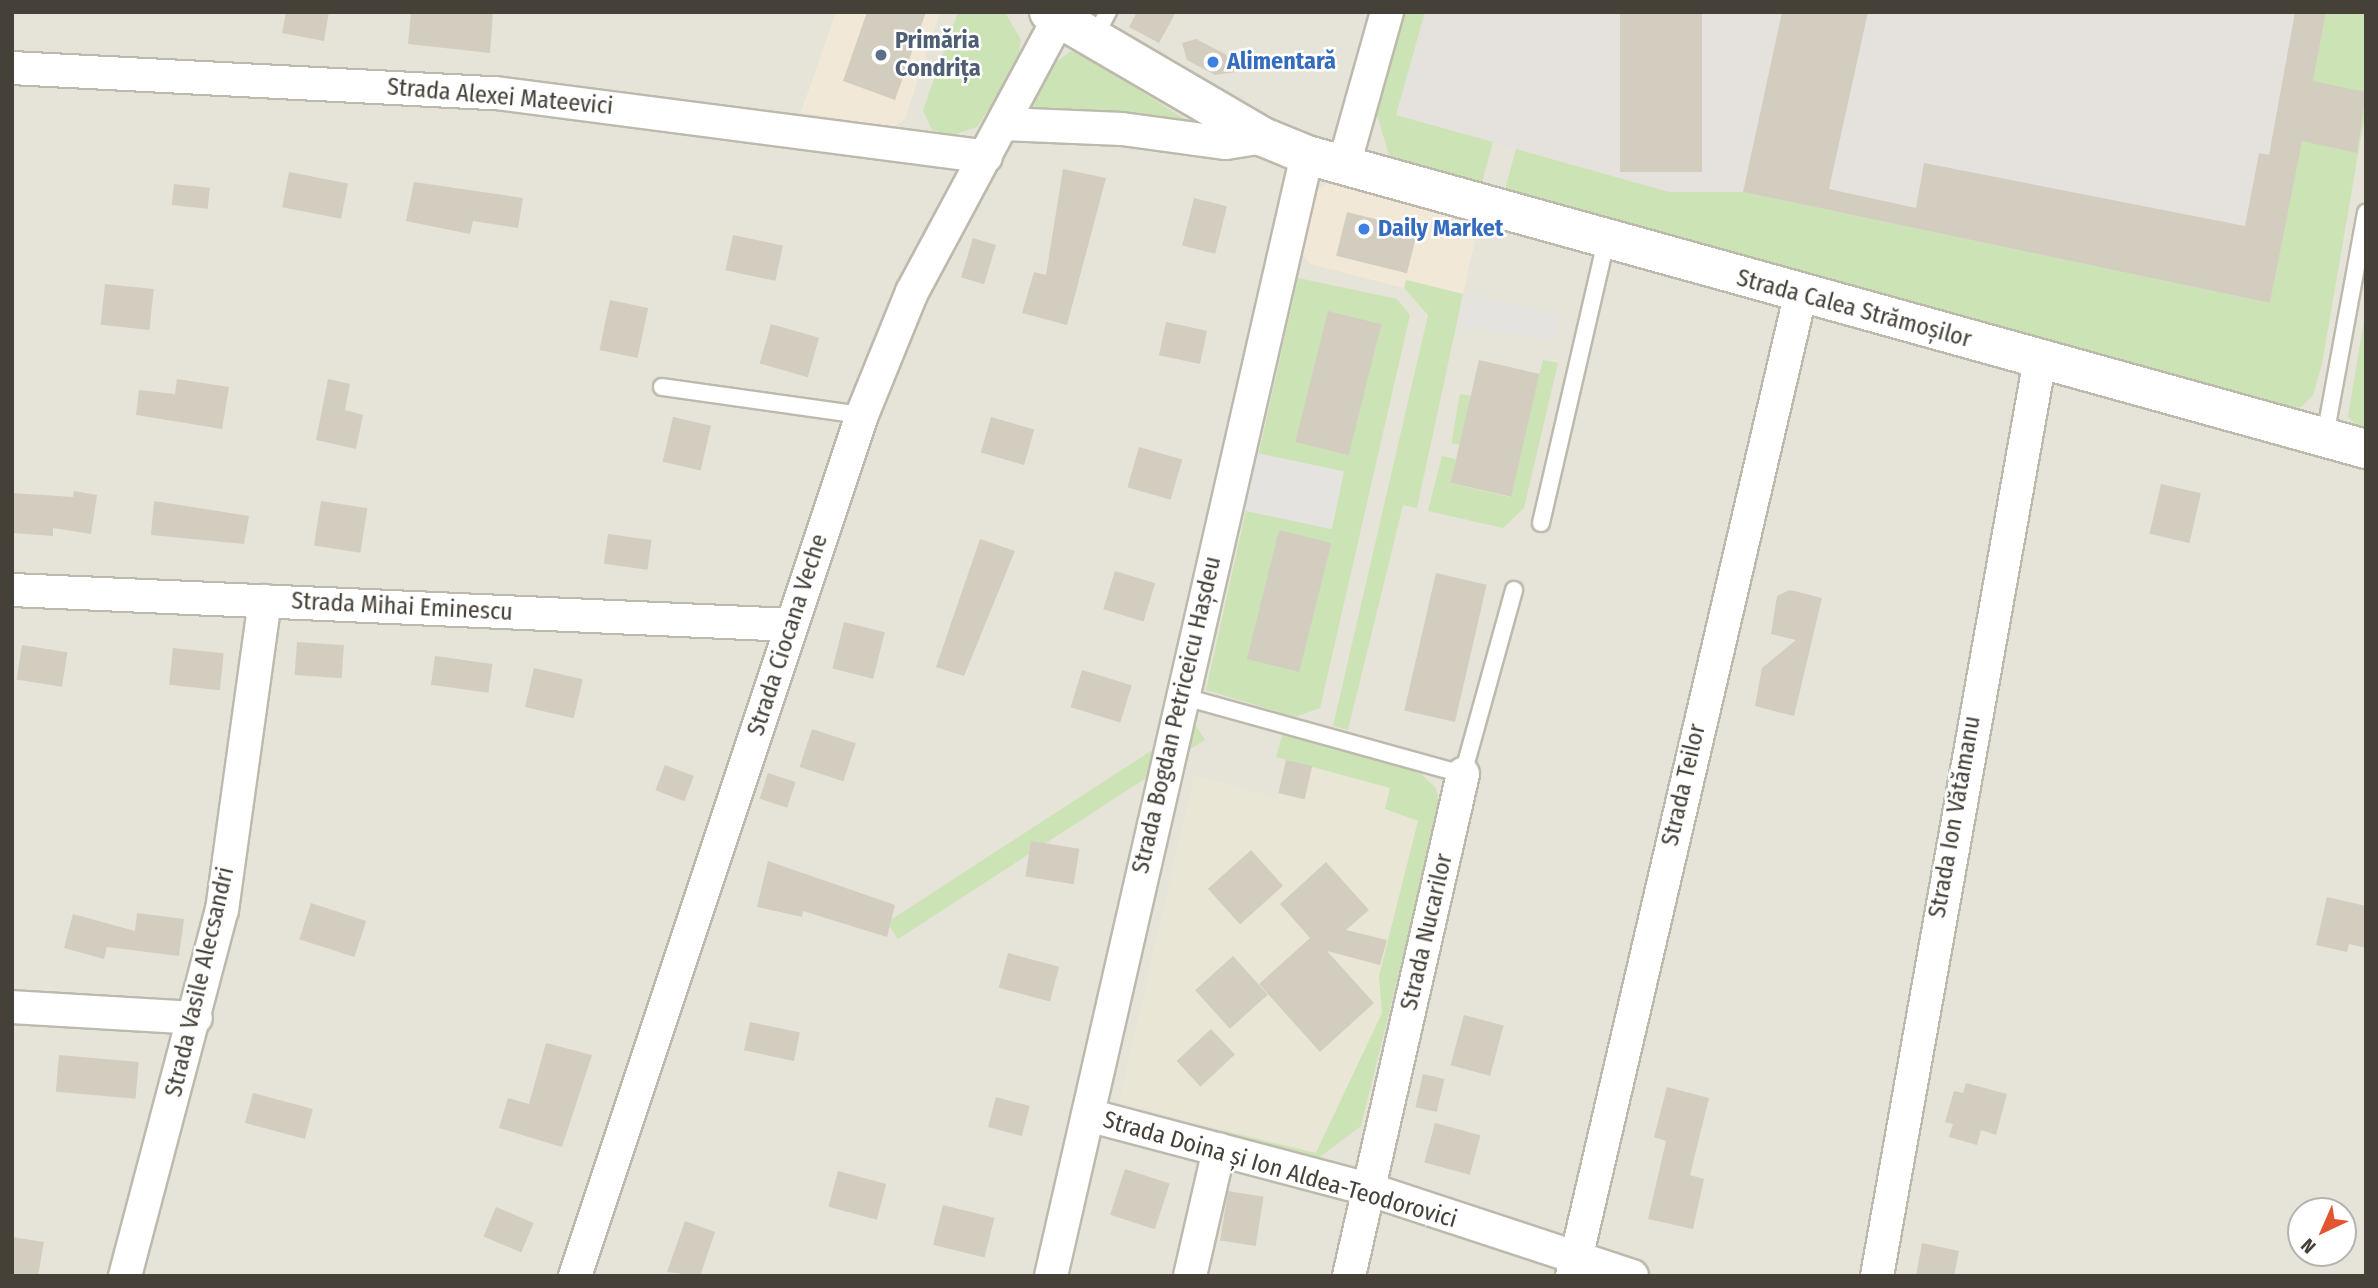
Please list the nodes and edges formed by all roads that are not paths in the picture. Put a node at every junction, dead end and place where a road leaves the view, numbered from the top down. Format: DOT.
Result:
graph roads {
  1 [pos="1387,12"];
  2 [pos="1054,15"];
  3 [pos="1101,25"];
  4 [pos="12,68"];
  5 [pos="1004,124"];
  6 [pos="1263,137"];
  7 [pos="1307,155"];
  8 [pos="986,157"];
  9 [pos="1344,165"];
  10 [pos="2366,213"];
  11 [pos="1606,241"];
  12 [pos="1800,296"];
  13 [pos="2040,359"];
  14 [pos="663,387"];
  15 [pos="862,415"];
  16 [pos="2325,436"];
  17 [pos="2366,449"];
  18 [pos="1541,523"];
  19 [pos="12,590"];
  20 [pos="1514,590"];
  21 [pos="265,601"];
  22 [pos="791,625"];
  23 [pos="1181,696"];
  24 [pos="1463,774"];
  25 [pos="12,1007"];
  26 [pos="196,1018"];
  27 [pos="1088,1115"];
  28 [pos="1219,1149"];
  29 [pos="1368,1189"];
  30 [pos="1574,1267"];
  31 [pos="125,1276"];
  32 [pos="575,1276"];
  33 [pos="1051,1276"];
  34 [pos="1190,1276"];
  35 [pos="1349,1276"];
  36 [pos="1632,1276"];
  37 [pos="1877,1276"];
  1 -- 9 [label="street"];
  2 -- 3 [label="street, Strada Calea Strămoșilor"];
  2 -- 5 [label="street, Strada Ciocana Veche"];
  3 -- 6 [label="street, Strada Calea Strămoșilor"];
  4 -- 8 [label="street, Strada Alexei Mateevici"];
  5 -- 6 [label="street"];
  5 -- 8 [label="street, Strada Ciocana Veche"];
  6 -- 7 [label="street, Strada Calea Strămoșilor"];
  7 -- 9 [label="street, Strada Calea Strămoșilor"];
  7 -- 23 [label="street, Strada Bogdan Petriceicu Hașdeu"];
  8 -- 15 [label="street, Strada Ciocana Veche"];
  9 -- 11 [label="street, Strada Calea Strămoșilor"];
  10 -- 16 [label="lane"];
  11 -- 12 [label="street, Strada Calea Strămoșilor"];
  11 -- 18 [label="lane"];
  12 -- 13 [label="street, Strada Calea Strămoșilor"];
  12 -- 30 [label="street, Strada Teilor"];
  13 -- 16 [label="street, Strada Calea Strămoșilor"];
  13 -- 37 [label="street, Strada Ion Vătămanu"];
  14 -- 15 [label="lane"];
  15 -- 22 [label="street, Strada Ciocana Veche"];
  16 -- 17 [label="street, Strada Calea Strămoșilor"];
  19 -- 21 [label="street, Strada Mihai Eminescu"];
  20 -- 24 [label="lane, Strada Nucarilor"];
  21 -- 22 [label="street, Strada Mihai Eminescu"];
  21 -- 26 [label="street, Strada Vasile Alecsandri"];
  22 -- 32 [label="street, Strada Ciocana Veche"];
  23 -- 24 [label="lane"];
  23 -- 27 [label="street, Strada Bogdan Petriceicu Hașdeu"];
  24 -- 29 [label="street, Strada Nucarilor"];
  25 -- 26 [label="street"];
  26 -- 31 [label="street, Strada Vasile Alecsandri"];
  27 -- 28 [label="street, Strada Doina și Ion Aldea-Teodorovici"];
  27 -- 33 [label="street, Strada Bogdan Petriceicu Hașdeu"];
  28 -- 29 [label="street, Strada Doina și Ion Aldea-Teodorovici"];
  28 -- 34 [label="street"];
  29 -- 30 [label="street, Strada Doina și Ion Aldea-Teodorovici"];
  29 -- 35 [label="street, Strada Nucarilor"];
  30 -- 36 [label="street, Strada Doina și Ion Aldea-Teodorovici"];
}
